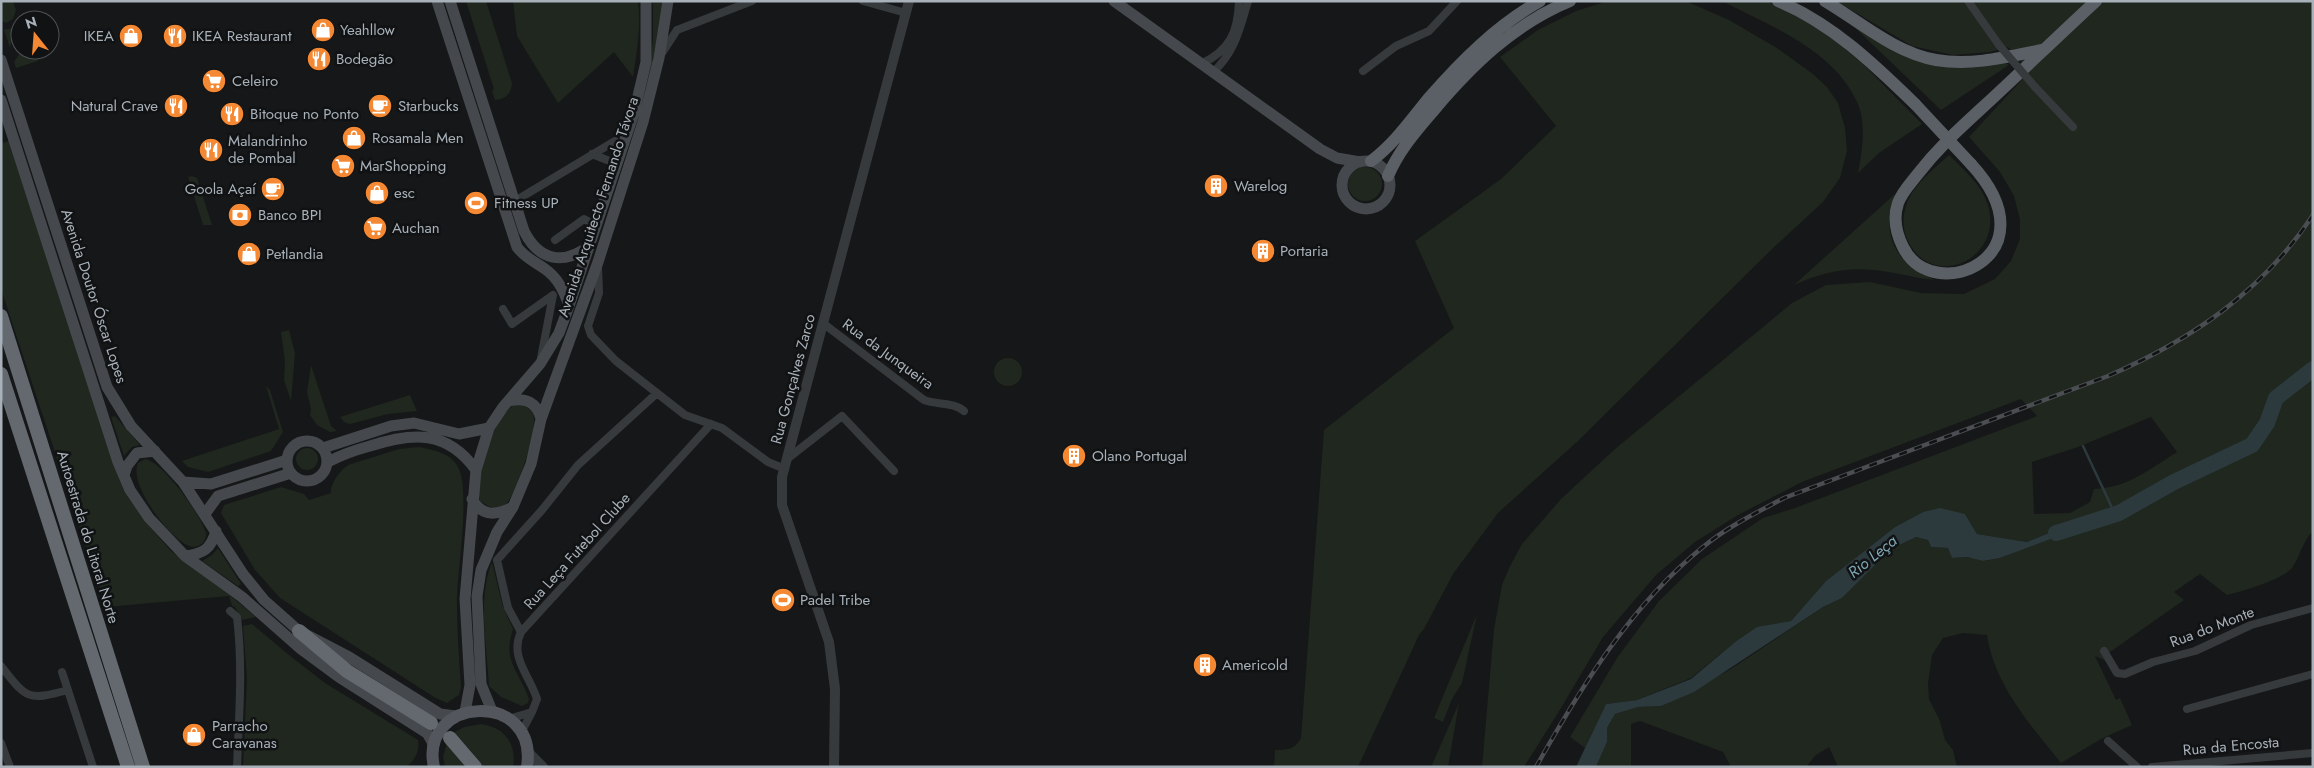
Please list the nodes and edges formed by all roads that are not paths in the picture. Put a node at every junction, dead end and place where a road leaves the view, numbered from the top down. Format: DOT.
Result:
graph roads {
  1 [pos="437,1"];
  2 [pos="450,1"];
  3 [pos="646,1"];
  4 [pos="752,1"];
  5 [pos="863,1"];
  6 [pos="909,1"];
  7 [pos="1114,1"];
  8 [pos="1239,1"];
  9 [pos="1248,1"];
  10 [pos="1540,1"];
  11 [pos="1570,1"];
  12 [pos="1778,1"];
  13 [pos="1824,1"];
  14 [pos="1968,1"];
  15 [pos="2096,1"];
  16 [pos="1456,2"];
  17 [pos="667,7"];
  18 [pos="906,13"];
  19 [pos="677,30"];
  20 [pos="2042,50"];
  21 [pos="659,58"];
  22 [pos="1,60"];
  23 [pos="1224,61"];
  24 [pos="1201,64"];
  25 [pos="1363,71"];
  26 [pos="1212,72"];
  27 [pos="1230,86"];
  28 [pos="1,100"];
  29 [pos="2073,127"];
  30 [pos="615,141"];
  31 [pos="1320,149"];
  32 [pos="592,154"];
  33 [pos="1366,162"];
  34 [pos="617,164"];
  35 [pos="1388,176"];
  36 [pos="1342,182"];
  37 [pos="515,201"];
  38 [pos="596,226"];
  39 [pos="555,240"];
  40 [pos="590,246"];
  41 [pos="598,262"];
  42 [pos="570,306"];
  43 [pos="503,309"];
  44 [pos="1,316"];
  45 [pos="548,324"];
  46 [pos="824,324"];
  47 [pos="559,333"];
  48 [pos="540,364"];
  49 [pos="1,374"];
  50 [pos="656,394"];
  51 [pos="509,401"];
  52 [pos="964,410"];
  53 [pos="541,419"];
  54 [pos="711,424"];
  55 [pos="489,428"];
  56 [pos="323,448"];
  57 [pos="155,451"];
  58 [pos="287,460"];
  59 [pos="328,462"];
  60 [pos="786,464"];
  61 [pos="476,470"];
  62 [pos="894,471"];
  63 [pos="291,473"];
  64 [pos="124,475"];
  65 [pos="183,482"];
  66 [pos="472,499"];
  67 [pos="513,507"];
  68 [pos="205,514"];
  69 [pos="216,531"];
  70 [pos="185,556"];
  71 [pos="2313,608"];
  72 [pos="230,611"];
  73 [pos="300,631"];
  74 [pos="521,632"];
  75 [pos="2104,652"];
  76 [pos="1,666"];
  77 [pos="62,672"];
  78 [pos="2313,674"];
  79 [pos="68,690"];
  80 [pos="2187,709"];
  81 [pos="492,711"];
  82 [pos="532,712"];
  83 [pos="460,714"];
  84 [pos="509,719"];
  85 [pos="431,723"];
  86 [pos="521,733"];
  87 [pos="450,738"];
  88 [pos="2108,741"];
  89 [pos="1,743"];
  90 [pos="434,745"];
  91 [pos="527,750"];
  92 [pos="2313,753"];
  93 [pos="432,766"];
  94 [pos="10,767"];
  95 [pos="93,767"];
  96 [pos="128,767"];
  97 [pos="143,767"];
  98 [pos="236,767"];
  99 [pos="475,767"];
  100 [pos="527,767"];
  101 [pos="543,767"];
  102 [pos="834,767"];
  103 [pos="2137,767"];
  104 [pos="2152,767"];
  1 -- 42 [label="main road"];
  2 -- 37 [label="main road"];
  3 -- 34 [label="main road, Avenida Arquitecto Fernando Távora"];
  4 -- 19 [label="street"];
  5 -- 18 [label="street"];
  6 -- 18 [label="street, Rua Gonçalves Zarco"];
  7 -- 24 [label="main road"];
  8 -- 24 [label="street"];
  9 -- 23 [label="street"];
  10 -- 33 [label="highway"];
  11 -- 35 [label="highway"];
  12 -- 20 [label="highway, bridge"];
  13 -- 20 [label="highway"];
  14 -- 29 [label="street, bridge"];
  15 -- 20 [label="highway"];
  16 -- 25 [label="street"];
  17 -- 19 [label="street"];
  17 -- 21 [label="main road, Avenida Arquitecto Fernando Távora"];
  18 -- 46 [label="street, Rua Gonçalves Zarco"];
  19 -- 21 [label="street"];
  21 -- 41 [label="main road, Avenida Arquitecto Fernando Távora"];
  22 -- 57 [label="main road, Avenida Doutor Óscar Lopes"];
  23 -- 26 [label="street"];
  23 -- 27 [label="street"];
  24 -- 26 [label="main road"];
  26 -- 27 [label="main road"];
  27 -- 31 [label="main road"];
  28 -- 64 [label="main road, Avenida Doutor Óscar Lopes"];
  30 -- 32 [label="street"];
  31 -- 33 [label="main road"];
  31 -- 36 [label="main road"];
  32 -- 34 [label="street"];
  32 -- 37 [label="street"];
  33 -- 35 [label="main road"];
  33 -- 36 [label="main road"];
  34 -- 38 [label="main road, Avenida Arquitecto Fernando Távora"];
  35 -- 36 [label="main road"];
  37 -- 40 [label="main road"];
  38 -- 39 [label="street"];
  38 -- 40 [label="main road, Avenida Arquitecto Fernando Távora"];
  40 -- 42 [label="main road, Avenida Arquitecto Fernando Távora"];
  41 -- 50 [label="street"];
  41 -- 53 [label="main road, Avenida Arquitecto Fernando Távora"];
  42 -- 47 [label="main road, Avenida Arquitecto Fernando Távora"];
  43 -- 45 [label="street"];
  44 -- 97 [label="highway, Autoestrada do Litoral Norte"];
  45 -- 47 [label="street"];
  45 -- 48 [label="street"];
  46 -- 52 [label="street, Rua da Junqueira"];
  46 -- 60 [label="street, Rua Gonçalves Zarco"];
  47 -- 48 [label="main road, Avenida Arquitecto Fernando Távora"];
  48 -- 51 [label="main road, Avenida Arquitecto Fernando Távora"];
  49 -- 96 [label="highway, Autoestrada do Litoral Norte"];
  50 -- 54 [label="street"];
  50 -- 74 [label="street"];
  51 -- 53 [label="main road"];
  51 -- 55 [label="main road, Avenida Arquitecto Fernando Távora"];
  53 -- 67 [label="main road, Avenida Arquitecto Fernando Távora"];
  54 -- 60 [label="street"];
  54 -- 74 [label="street, Rua Leça Futebol Clube"];
  55 -- 56 [label="main road"];
  55 -- 61 [label="main road, Avenida Arquitecto Fernando Távora"];
  56 -- 58 [label="main road"];
  56 -- 59 [label="main road"];
  57 -- 64 [label="main road"];
  57 -- 65 [label="main road, Avenida Doutor Óscar Lopes"];
  58 -- 63 [label="main road"];
  58 -- 65 [label="main road"];
  59 -- 61 [label="main road"];
  59 -- 63 [label="main road"];
  60 -- 62 [label="street"];
  60 -- 102 [label="street, Rua Gonçalves Zarco"];
  61 -- 66 [label="main road, Avenida Arquitecto Fernando Távora"];
  63 -- 68 [label="main road"];
  64 -- 70 [label="main road, Avenida Doutor Óscar Lopes"];
  65 -- 68 [label="main road, Avenida Doutor Óscar Lopes"];
  66 -- 67 [label="main road"];
  66 -- 83 [label="main road, Avenida Arquitecto Fernando Távora"];
  67 -- 81 [label="main road, Avenida Arquitecto Fernando Távora"];
  68 -- 69 [label="main road, Avenida Doutor Óscar Lopes"];
  69 -- 70 [label="main road"];
  69 -- 73 [label="main road, Avenida Doutor Óscar Lopes"];
  70 -- 90 [label="main road, Avenida Doutor Óscar Lopes"];
  71 -- 75 [label="street, Rua do Monte"];
  72 -- 98 [label="street"];
  73 -- 83 [label="main road, Avenida Doutor Óscar Lopes"];
  73 -- 85 [label="highway"];
  74 -- 82 [label="street"];
  76 -- 79 [label="street"];
  77 -- 79 [label="street"];
  78 -- 80 [label="street"];
  79 -- 95 [label="street"];
  81 -- 83 [label="main road"];
  81 -- 84 [label="main road"];
  82 -- 84 [label="street"];
  82 -- 86 [label="street"];
  83 -- 90 [label="main road"];
  84 -- 86 [label="main road"];
  86 -- 91 [label="main road"];
  87 -- 99 [label="highway"];
  88 -- 103 [label="street"];
  89 -- 94 [label="street"];
  90 -- 93 [label="main road"];
  91 -- 100 [label="main road"];
  91 -- 101 [label="street"];
  92 -- 104 [label="street, Rua da Encosta"];
}
